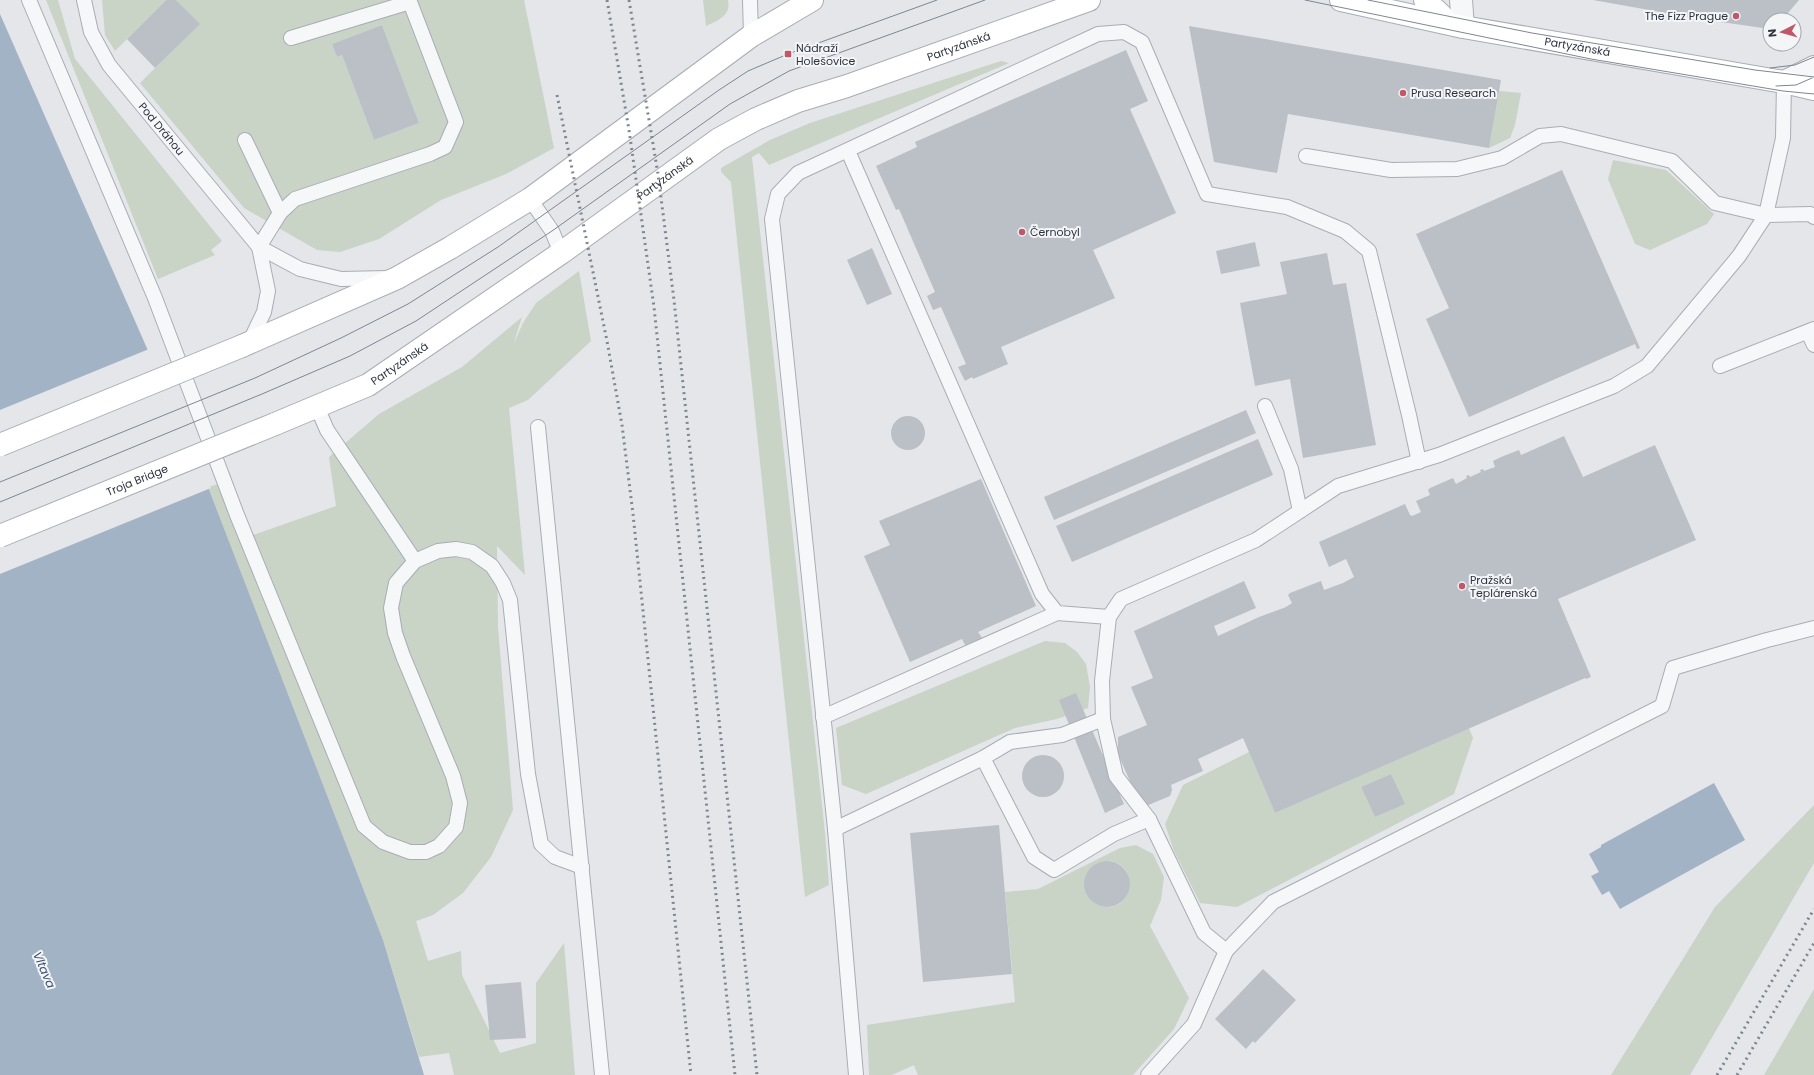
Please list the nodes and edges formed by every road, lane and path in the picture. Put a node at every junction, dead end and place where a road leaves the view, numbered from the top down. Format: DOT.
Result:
graph roads {
  1 [pos="29,0"];
  2 [pos="84,0"];
  3 [pos="750,0"];
  4 [pos="812,0"];
  5 [pos="1089,0"];
  6 [pos="1341,0"];
  7 [pos="1425,0"];
  8 [pos="1461,0"];
  9 [pos="1455,25"];
  10 [pos="751,36"];
  11 [pos="291,38"];
  12 [pos="1814,67"];
  13 [pos="1784,82"];
  14 [pos="1814,89"];
  15 [pos="246,140"];
  16 [pos="848,151"];
  17 [pos="1306,156"];
  18 [pos="530,198"];
  19 [pos="280,213"];
  20 [pos="1766,215"];
  21 [pos="1814,217"];
  22 [pos="259,247"];
  23 [pos="561,253"];
  24 [pos="397,278"];
  25 [pos="1811,330"];
  26 [pos="246,344"];
  27 [pos="1814,345"];
  28 [pos="1720,366"];
  29 [pos="1265,406"];
  30 [pos="317,407"];
  31 [pos="275,424"];
  32 [pos="538,427"];
  33 [pos="0,445"];
  34 [pos="1419,462"];
  35 [pos="1300,511"];
  36 [pos="0,536"];
  37 [pos="415,561"];
  38 [pos="1057,613"];
  39 [pos="1109,617"];
  40 [pos="1814,628"];
  41 [pos="823,717"];
  42 [pos="1103,719"];
  43 [pos="982,758"];
  44 [pos="1149,819"];
  45 [pos="834,828"];
  46 [pos="582,867"];
  47 [pos="1226,951"];
  48 [pos="602,1075"];
  49 [pos="856,1075"];
  50 [pos="1148,1075"];
  1 -- 37 [label="lane"];
  2 -- 22 [label="lane, Pod Dráhou"];
  3 -- 10 [label="lane"];
  4 -- 10 [label="main road"];
  5 -- 23 [label="main road, Partyzánská"];
  6 -- 9 [label="main road, Partyzánská"];
  7 -- 9 [label="main road"];
  8 -- 9 [label="street"];
  9 -- 13 [label="main road, Partyzánská"];
  10 -- 18 [label="main road"];
  11 -- 19 [label="lane"];
  12 -- 13 [label="street"];
  13 -- 14 [label="main road, Partyzánská"];
  13 -- 20 [label="lane"];
  15 -- 19 [label="lane"];
  16 -- 34 [label="lane"];
  16 -- 38 [label="lane"];
  16 -- 41 [label="lane"];
  17 -- 20 [label="lane"];
  18 -- 23 [label="lane"];
  18 -- 24 [label="main road"];
  19 -- 22 [label="lane"];
  20 -- 21 [label="lane"];
  20 -- 34 [label="lane"];
  22 -- 24 [label="lane, Pod Dráhou"];
  22 -- 26 [label="lane, Pod Dráhou"];
  23 -- 30 [label="main road, Partyzánská"];
  24 -- 26 [label="main road"];
  25 -- 27 [label="lane"];
  25 -- 28 [label="lane"];
  26 -- 33 [label="main road, bridge"];
  29 -- 35 [label="lane"];
  30 -- 31 [label="main road, Partyzánská"];
  30 -- 37 [label="lane"];
  31 -- 36 [label="main road, Troja Bridge, bridge"];
  32 -- 46 [label="lane"];
  34 -- 35 [label="lane"];
  35 -- 39 [label="lane"];
  37 -- 46 [label="lane"];
  38 -- 39 [label="lane"];
  38 -- 41 [label="lane"];
  39 -- 42 [label="lane"];
  40 -- 47 [label="lane"];
  41 -- 45 [label="lane"];
  42 -- 43 [label="lane"];
  42 -- 44 [label="lane"];
  43 -- 44 [label="lane"];
  43 -- 45 [label="lane"];
  44 -- 47 [label="lane"];
  45 -- 49 [label="lane"];
  46 -- 48 [label="lane"];
  47 -- 50 [label="lane"];
}
